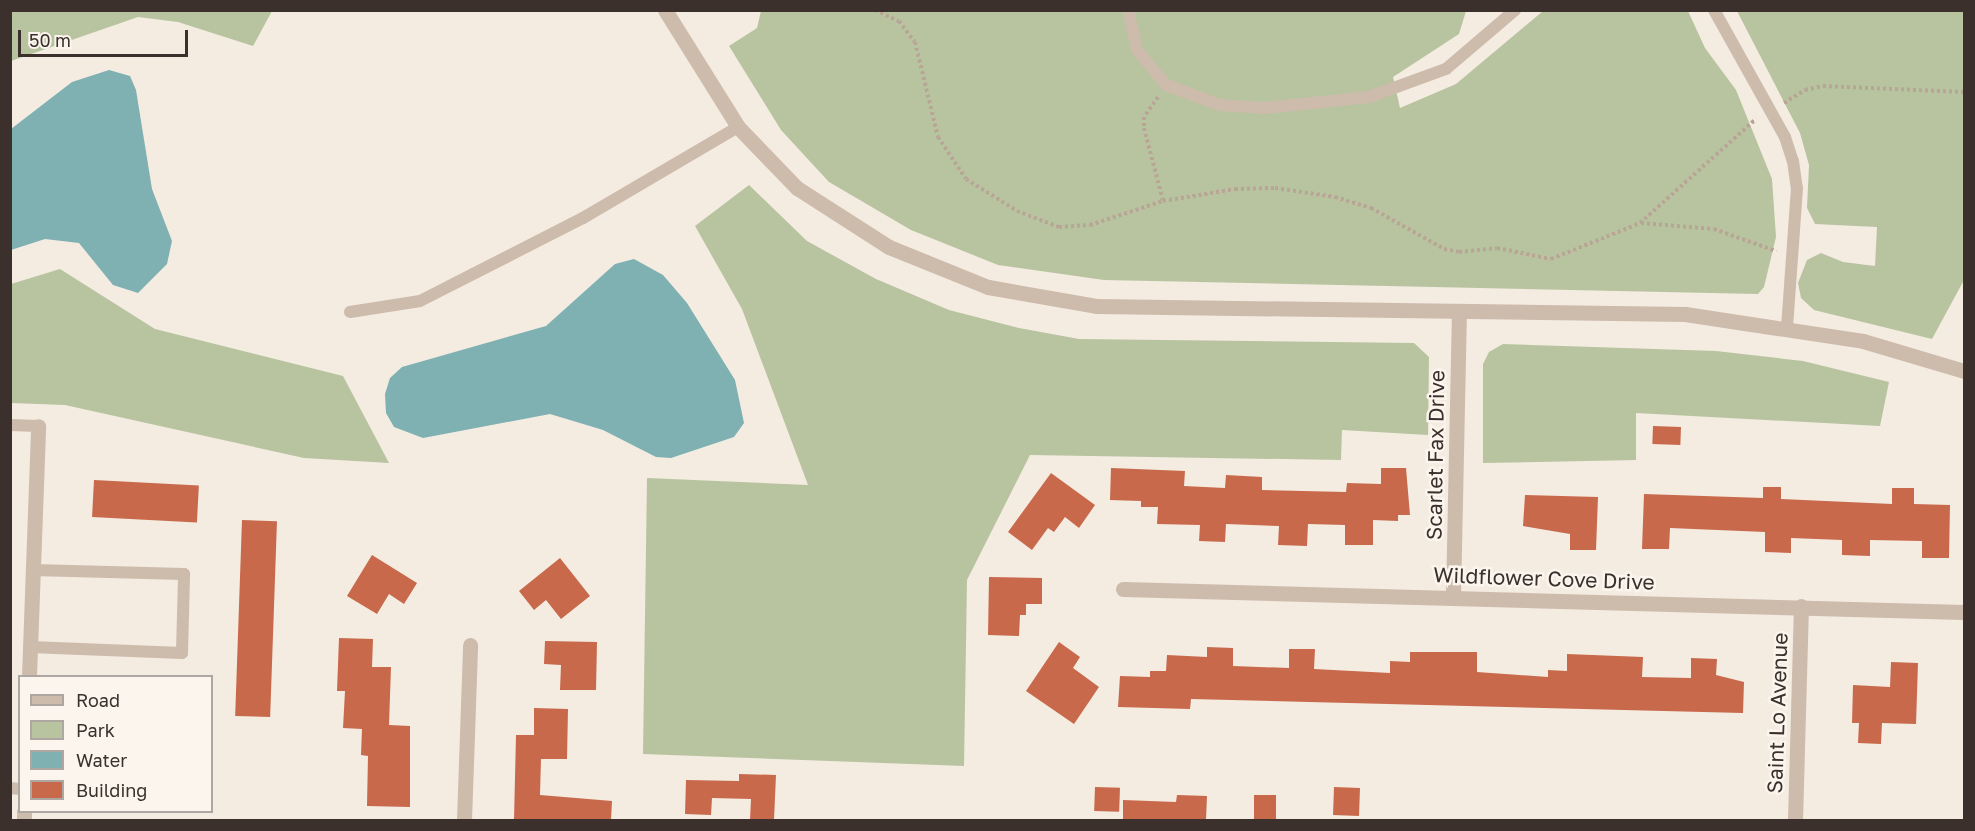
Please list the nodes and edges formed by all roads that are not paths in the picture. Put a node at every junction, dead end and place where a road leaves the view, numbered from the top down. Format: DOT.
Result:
graph roads {
  1 [pos="665,10"];
  2 [pos="1128,10"];
  3 [pos="1515,10"];
  4 [pos="1714,10"];
  5 [pos="738,127"];
  6 [pos="350,312"];
  7 [pos="1459,314"];
  8 [pos="1787,327"];
  9 [pos="1965,371"];
  10 [pos="10,425"];
  11 [pos="38,426"];
  12 [pos="33,570"];
  13 [pos="1123,590"];
  14 [pos="1453,596"];
  15 [pos="1801,606"];
  16 [pos="1965,612"];
  17 [pos="470,645"];
  18 [pos="30,647"];
  19 [pos="29,675"];
  20 [pos="465,820"];
  21 [pos="1795,820"];
  1 -- 5 [label="street"];
  2 -- 3 [label="lane"];
  4 -- 8 [label="lane"];
  5 -- 6 [label="lane"];
  5 -- 7 [label="street"];
  7 -- 8 [label="street"];
  7 -- 14 [label="street, Scarlet Fax Drive"];
  8 -- 9 [label="street"];
  10 -- 11 [label="lane"];
  11 -- 12 [label="street"];
  12 -- 18 [label="street"];
  12 -- 18 [label="lane"];
  13 -- 14 [label="street, Wildflower Cove Drive"];
  14 -- 15 [label="street, Wildflower Cove Drive"];
  15 -- 16 [label="street, Wildflower Cove Drive"];
  15 -- 21 [label="street, Saint Lo Avenue"];
  17 -- 20 [label="street"];
  18 -- 19 [label="street"];
}
